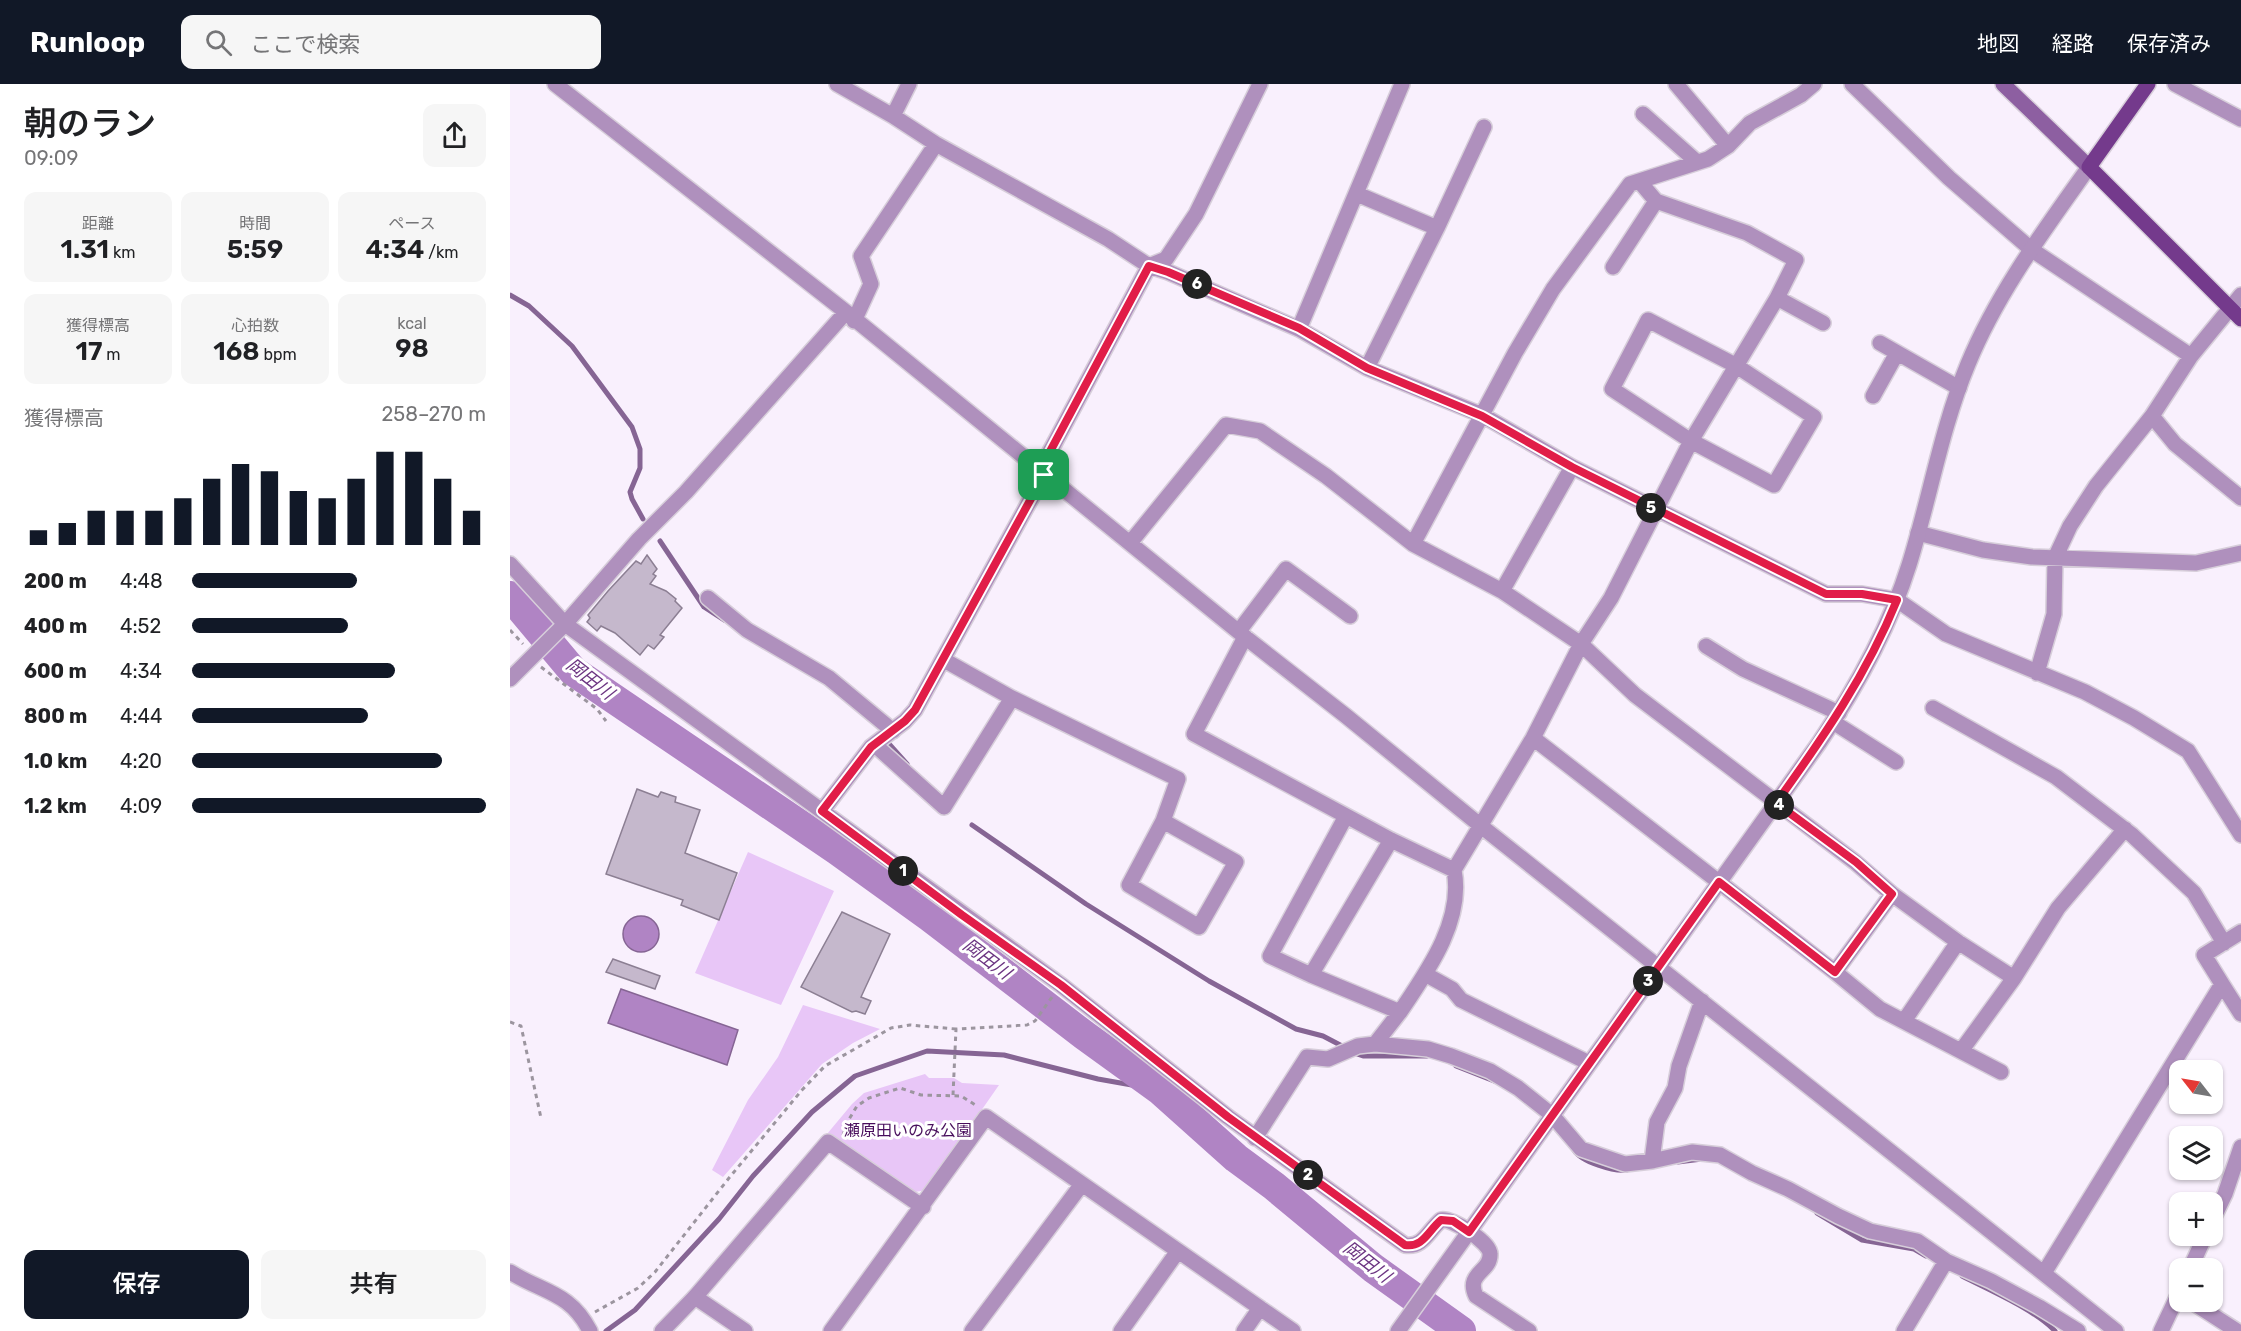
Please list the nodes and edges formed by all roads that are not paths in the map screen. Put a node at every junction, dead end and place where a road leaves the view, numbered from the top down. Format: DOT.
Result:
graph roads {
  1 [pos="555,84"];
  2 [pos="837,84"];
  3 [pos="909,84"];
  4 [pos="1260,84"];
  5 [pos="1402,84"];
  6 [pos="1676,84"];
  7 [pos="1814,84"];
  8 [pos="1852,84"];
  9 [pos="2003,84"];
  10 [pos="2148,84"];
  11 [pos="2175,84"];
  12 [pos="1643,114"];
  13 [pos="893,116"];
  14 [pos="2241,119"];
  15 [pos="1484,128"];
  16 [pos="936,144"];
  17 [pos="1728,146"];
  18 [pos="1697,162"];
  19 [pos="2089,167"];
  20 [pos="1640,182"];
  21 [pos="1357,194"];
  22 [pos="1656,201"];
  23 [pos="1437,228"];
  24 [pos="2032,250"];
  25 [pos="1149,266"];
  26 [pos="1613,267"];
  27 [pos="2241,295"];
  28 [pos="1777,298"];
  29 [pos="2230,308"];
  30 [pos="850,316"];
  31 [pos="2241,320"];
  32 [pos="1823,322"];
  33 [pos="1299,328"];
  34 [pos="1880,342"];
  35 [pos="1897,353"];
  36 [pos="2190,356"];
  37 [pos="1735,365"];
  38 [pos="1367,368"];
  39 [pos="1959,388"];
  40 [pos="1873,396"];
  41 [pos="1482,416"];
  42 [pos="2152,416"];
  43 [pos="1691,441"];
  44 [pos="1572,467"];
  45 [pos="1044,475"];
  46 [pos="2241,498"];
  47 [pos="1656,511"];
  48 [pos="1918,533"];
  49 [pos="1130,543"];
  50 [pos="1413,544"];
  51 [pos="2241,553"];
  52 [pos="2055,558"];
  53 [pos="510,564"];
  54 [pos="1502,591"];
  55 [pos="708,598"];
  56 [pos="1897,600"];
  57 [pos="1350,616"];
  58 [pos="562,627"];
  59 [pos="1242,634"];
  60 [pos="1581,644"];
  61 [pos="1706,646"];
  62 [pos="944,660"];
  63 [pos="2037,674"];
  64 [pos="510,678"];
  65 [pos="1012,698"];
  66 [pos="1933,708"];
  67 [pos="1836,718"];
  68 [pos="893,730"];
  69 [pos="1533,738"];
  70 [pos="875,745"];
  71 [pos="1896,762"];
  72 [pos="1776,803"];
  73 [pos="822,811"];
  74 [pos="1346,816"];
  75 [pos="1163,821"];
  76 [pos="1481,826"];
  77 [pos="2125,829"];
  78 [pos="2241,835"];
  79 [pos="1391,840"];
  80 [pos="1454,870"];
  81 [pos="1719,882"];
  82 [pos="1892,894"];
  83 [pos="2241,932"];
  84 [pos="1958,942"];
  85 [pos="2224,943"];
  86 [pos="1659,966"];
  87 [pos="1835,972"];
  88 [pos="1425,974"];
  89 [pos="1311,975"];
  90 [pos="2014,978"];
  91 [pos="2222,984"];
  92 [pos="1702,1001"];
  93 [pos="1400,1012"];
  94 [pos="2241,1014"];
  95 [pos="1904,1021"];
  96 [pos="1375,1044"];
  97 [pos="1961,1051"];
  98 [pos="1589,1063"];
  99 [pos="2001,1072"];
  100 [pos="1552,1115"];
  101 [pos="1256,1138"];
  102 [pos="2241,1146"];
  103 [pos="1652,1161"];
  104 [pos="1082,1184"];
  105 [pos="2223,1198"];
  106 [pos="923,1206"];
  107 [pos="1469,1232"];
  108 [pos="1178,1251"];
  109 [pos="1946,1261"];
  110 [pos="510,1272"];
  111 [pos="2044,1273"];
  112 [pos="695,1297"];
  113 [pos="1260,1308"];
  114 [pos="2170,1312"];
  115 [pos="2208,1312"];
  116 [pos="588,1327"];
  117 [pos="1400,1329"];
  118 [pos="662,1331"];
  119 [pos="745,1331"];
  120 [pos="831,1331"];
  121 [pos="972,1331"];
  122 [pos="1121,1331"];
  123 [pos="1244,1331"];
  124 [pos="1293,1331"];
  125 [pos="1529,1331"];
  126 [pos="1905,1331"];
  127 [pos="2078,1331"];
  128 [pos="2116,1331"];
  129 [pos="2161,1331"];
  130 [pos="2237,1331"];
  1 -- 30 [label="street"];
  2 -- 13 [label="street"];
  3 -- 13 [label="street"];
  4 -- 25 [label="street"];
  5 -- 21 [label="street"];
  6 -- 17 [label="street"];
  7 -- 17 [label="street"];
  8 -- 24 [label="street"];
  9 -- 19 [label="main road"];
  10 -- 19 [label="main road"];
  11 -- 14 [label="street"];
  12 -- 18 [label="street"];
  13 -- 16 [label="street"];
  15 -- 23 [label="street"];
  16 -- 25 [label="street"];
  16 -- 30 [label="street"];
  17 -- 18 [label="street"];
  18 -- 20 [label="street"];
  19 -- 24 [label="street"];
  19 -- 29 [label="main road"];
  20 -- 22 [label="street"];
  20 -- 41 [label="street"];
  21 -- 23 [label="street"];
  21 -- 33 [label="street"];
  22 -- 26 [label="street"];
  22 -- 28 [label="street"];
  23 -- 38 [label="street"];
  24 -- 36 [label="street"];
  24 -- 39 [label="street"];
  25 -- 33 [label="street"];
  25 -- 45 [label="street"];
  27 -- 29 [label="street"];
  28 -- 32 [label="street"];
  28 -- 37 [label="street"];
  29 -- 31 [label="main road"];
  29 -- 36 [label="street"];
  30 -- 45 [label="street"];
  30 -- 58 [label="street"];
  33 -- 38 [label="street"];
  34 -- 35 [label="street"];
  35 -- 39 [label="street"];
  35 -- 40 [label="street"];
  36 -- 42 [label="street"];
  37 -- 43 [label="street"];
  37 -- 43 [label="street"];
  37 -- 43 [label="street"];
  38 -- 41 [label="street"];
  39 -- 48 [label="street"];
  41 -- 44 [label="street"];
  41 -- 50 [label="street"];
  42 -- 46 [label="street"];
  42 -- 52 [label="street"];
  43 -- 47 [label="street"];
  44 -- 47 [label="street"];
  44 -- 54 [label="street"];
  45 -- 49 [label="street"];
  45 -- 62 [label="street"];
  47 -- 56 [label="street"];
  47 -- 60 [label="street"];
  48 -- 52 [label="street"];
  48 -- 56 [label="street"];
  49 -- 50 [label="street"];
  49 -- 59 [label="street"];
  50 -- 54 [label="street"];
  51 -- 52 [label="street"];
  52 -- 63 [label="street"];
  53 -- 58 [label="street"];
  54 -- 60 [label="street"];
  55 -- 68 [label="street"];
  56 -- 63 [label="street"];
  56 -- 67 [label="street"];
  57 -- 59 [label="street"];
  58 -- 64 [label="street"];
  58 -- 73 [label="street"];
  59 -- 74 [label="street"];
  59 -- 76 [label="street"];
  60 -- 69 [label="street"];
  60 -- 72 [label="street"];
  61 -- 67 [label="street"];
  62 -- 65 [label="street"];
  62 -- 68 [label="street"];
  63 -- 78 [label="street"];
  65 -- 70 [label="street"];
  65 -- 75 [label="street"];
  66 -- 77 [label="street"];
  67 -- 71 [label="street"];
  67 -- 72 [label="street"];
  68 -- 70 [label="street"];
  69 -- 76 [label="street"];
  69 -- 81 [label="street"];
  70 -- 73 [label="street"];
  72 -- 81 [label="street"];
  72 -- 82 [label="street"];
  73 -- 101 [label="street"];
  74 -- 79 [label="street"];
  74 -- 89 [label="street"];
  75 -- 75 [label="street"];
  76 -- 80 [label="street"];
  76 -- 86 [label="street"];
  77 -- 85 [label="street"];
  77 -- 90 [label="street"];
  79 -- 80 [label="street"];
  79 -- 89 [label="street"];
  80 -- 88 [label="street"];
  81 -- 86 [label="street"];
  81 -- 87 [label="street"];
  82 -- 84 [label="street"];
  82 -- 87 [label="street"];
  83 -- 85 [label="street"];
  84 -- 90 [label="street"];
  84 -- 95 [label="street"];
  85 -- 91 [label="street"];
  86 -- 92 [label="street"];
  86 -- 98 [label="street"];
  87 -- 95 [label="street"];
  88 -- 93 [label="street"];
  88 -- 98 [label="street"];
  89 -- 93 [label="street"];
  90 -- 97 [label="street"];
  91 -- 94 [label="street"];
  91 -- 111 [label="street"];
  92 -- 103 [label="street"];
  92 -- 111 [label="street"];
  93 -- 96 [label="street"];
  95 -- 97 [label="street"];
  96 -- 100 [label="street"];
  96 -- 101 [label="street"];
  97 -- 99 [label="street"];
  98 -- 100 [label="street"];
  100 -- 103 [label="street"];
  100 -- 107 [label="street"];
  101 -- 107 [label="street"];
  102 -- 105 [label="street"];
  103 -- 109 [label="street"];
  104 -- 106 [label="street"];
  104 -- 108 [label="street"];
  104 -- 121 [label="street"];
  106 -- 112 [label="street"];
  106 -- 120 [label="street"];
  107 -- 117 [label="street"];
  107 -- 125 [label="street"];
  108 -- 113 [label="street"];
  108 -- 122 [label="street"];
  109 -- 126 [label="street"];
  109 -- 127 [label="street"];
  110 -- 116 [label="street"];
  111 -- 128 [label="street"];
  112 -- 118 [label="street"];
  112 -- 119 [label="street"];
  113 -- 123 [label="street"];
  113 -- 124 [label="street"];
  114 -- 129 [label="street"];
  115 -- 130 [label="street"];
}
